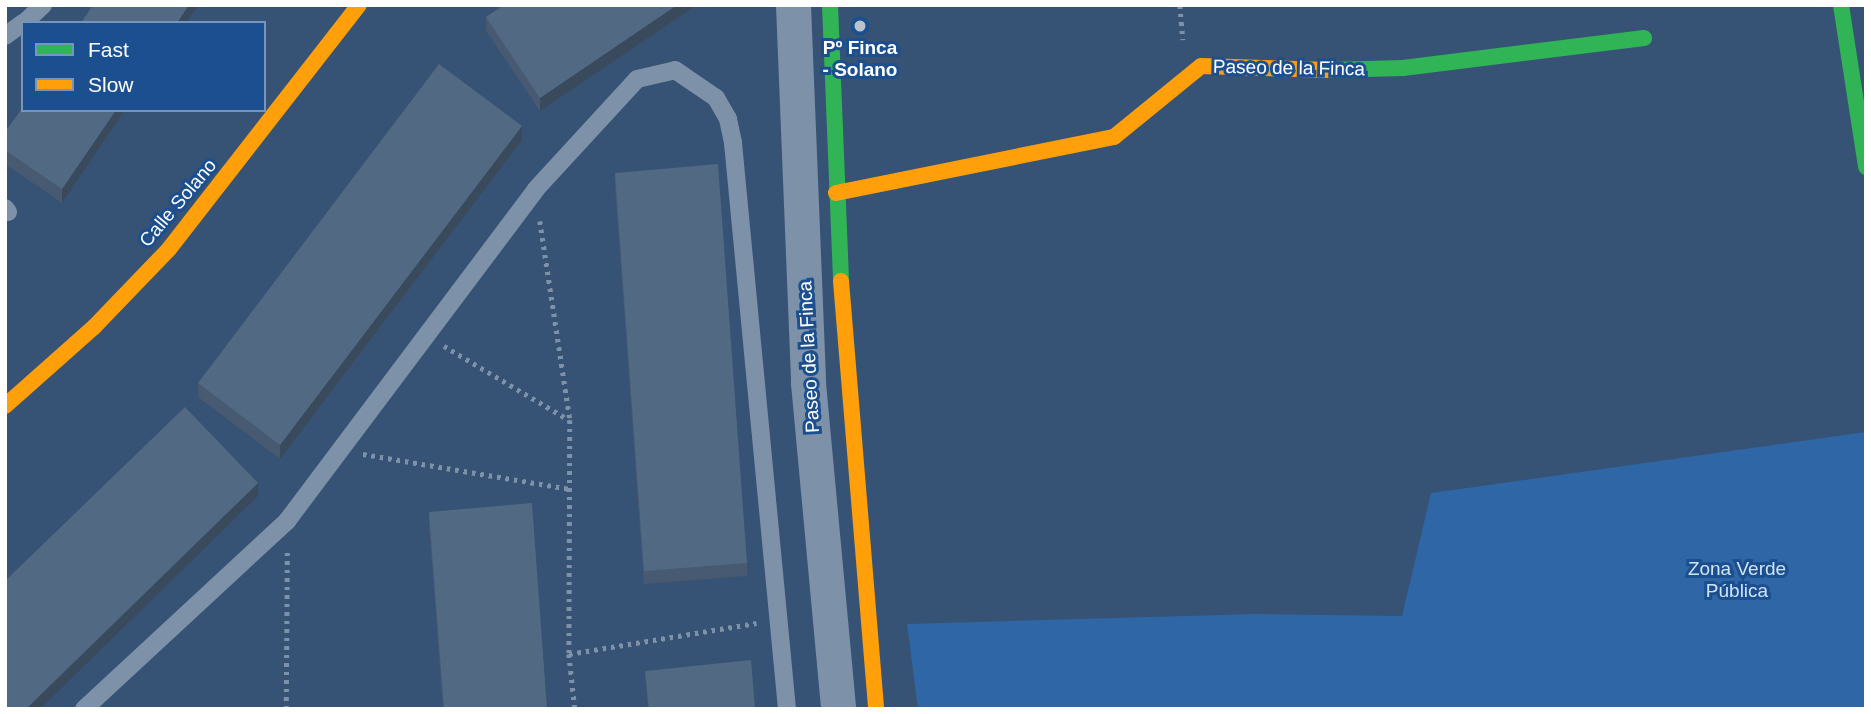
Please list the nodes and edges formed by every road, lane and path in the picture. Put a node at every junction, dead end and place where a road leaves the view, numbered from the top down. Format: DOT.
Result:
graph roads {
  1 [pos="43,5"];
  2 [pos="359,5"];
  3 [pos="793,5"];
  4 [pos="830,5"];
  5 [pos="1841,5"];
  6 [pos="25,21"];
  7 [pos="21,24"];
  8 [pos="5,36"];
  9 [pos="1644,37"];
  10 [pos="1866,167"];
  11 [pos="536,189"];
  12 [pos="836,193"];
  13 [pos="426,335"];
  14 [pos="5,406"];
  15 [pos="570,421"];
  16 [pos="340,450"];
  17 [pos="570,489"];
  18 [pos="287,521"];
  19 [pos="779,619"];
  20 [pos="569,654"];
  21 [pos="84,709"];
  22 [pos="286,709"];
  23 [pos="575,709"];
  24 [pos="787,709"];
  25 [pos="838,709"];
  26 [pos="876,709"];
  1 -- 6 [label="lane"];
  2 -- 14 [label="street, Calle Solano"];
  3 -- 25 [label="street, Paseo de la Finca"];
  4 -- 12 [label="street, Paseo de la Finca"];
  5 -- 10 [label="street"];
  7 -- 8 [label="lane"];
  9 -- 12 [label="street, Paseo de la Finca"];
  11 -- 13 [label="lane"];
  11 -- 15 [label="path"];
  11 -- 19 [label="lane"];
  12 -- 26 [label="street, Paseo de la Finca"];
  13 -- 15 [label="path"];
  13 -- 16 [label="lane"];
  15 -- 17 [label="path"];
  16 -- 17 [label="path"];
  16 -- 18 [label="lane"];
  17 -- 20 [label="path"];
  18 -- 21 [label="lane"];
  18 -- 22 [label="path"];
  19 -- 20 [label="path"];
  19 -- 24 [label="lane"];
  20 -- 23 [label="path"];
}
